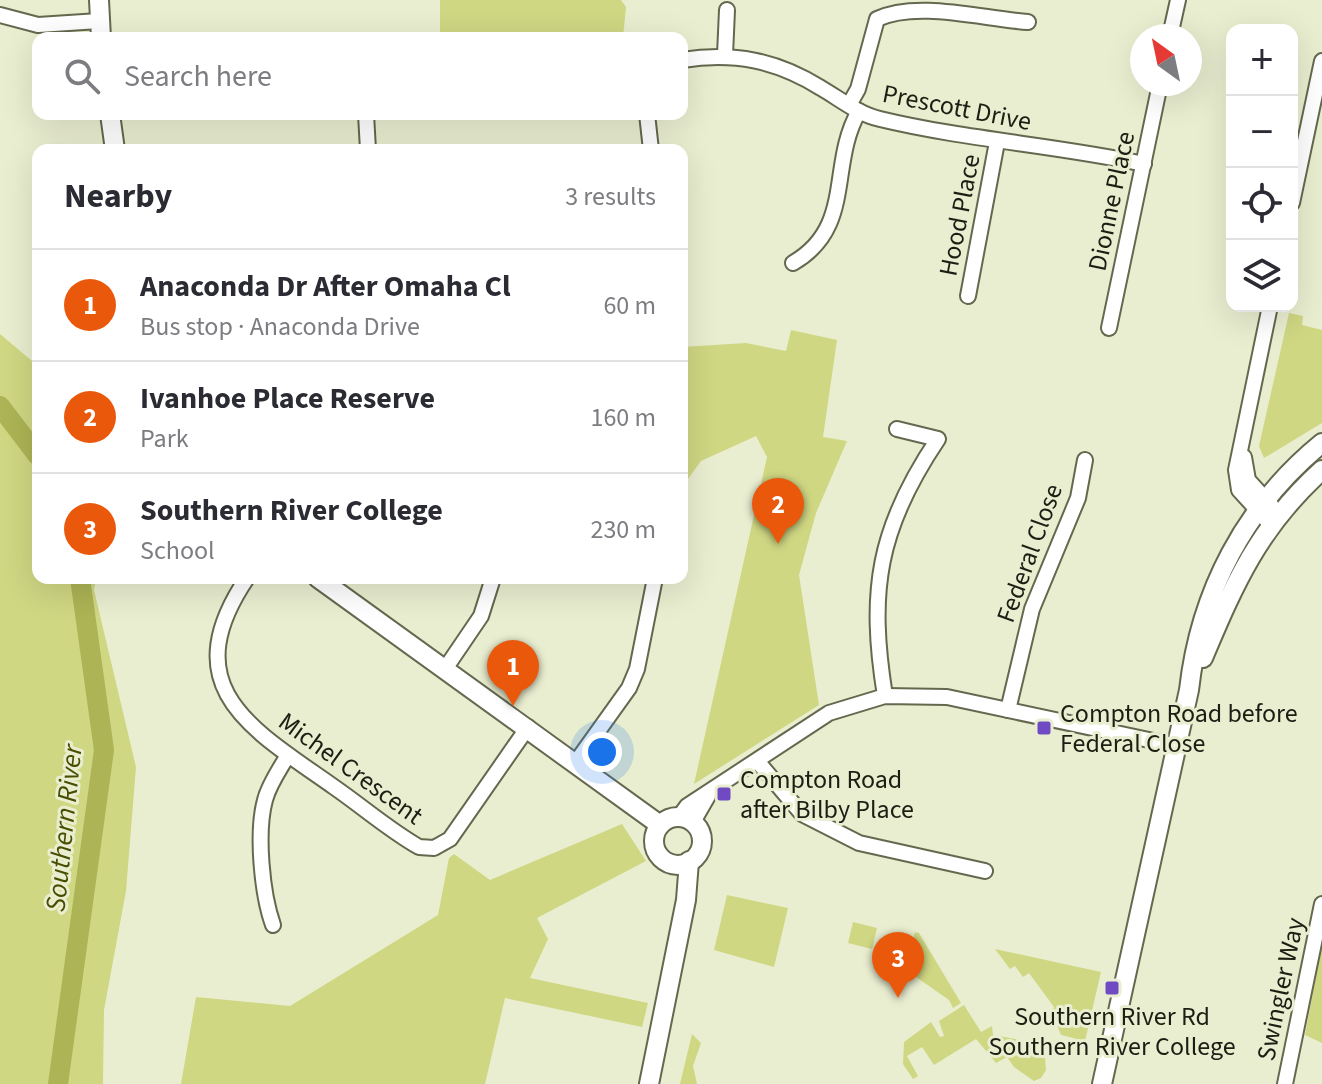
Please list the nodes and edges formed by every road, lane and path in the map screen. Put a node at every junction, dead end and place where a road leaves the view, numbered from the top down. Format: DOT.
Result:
graph roads {
  1 [pos="99,0"];
  2 [pos="1178,0"];
  3 [pos="727,10"];
  4 [pos="0,15"];
  5 [pos="1028,22"];
  6 [pos="1173,24"];
  7 [pos="100,30"];
  8 [pos="725,55"];
  9 [pos="688,59"];
  10 [pos="1322,61"];
  11 [pos="1158,96"];
  12 [pos="854,108"];
  13 [pos="111,120"];
  14 [pos="366,120"];
  15 [pos="648,120"];
  16 [pos="997,142"];
  17 [pos="114,144"];
  18 [pos="368,144"];
  19 [pos="650,144"];
  20 [pos="1144,164"];
  21 [pos="1298,175"];
  22 [pos="793,263"];
  23 [pos="968,296"];
  24 [pos="1269,312"];
  25 [pos="1109,328"];
  26 [pos="897,429"];
  27 [pos="1322,443"];
  28 [pos="1085,460"];
  29 [pos="1322,470"];
  30 [pos="1260,504"];
  31 [pos="1274,518"];
  32 [pos="244,584"];
  33 [pos="326,584"];
  34 [pos="491,584"];
  35 [pos="654,584"];
  36 [pos="445,669"];
  37 [pos="1189,690"];
  38 [pos="885,696"];
  39 [pos="1008,710"];
  40 [pos="528,727"];
  41 [pos="1177,746"];
  42 [pos="288,755"];
  43 [pos="576,762"];
  44 [pos="758,762"];
  45 [pos="686,820"];
  46 [pos="657,832"];
  47 [pos="682,863"];
  48 [pos="985,871"];
  49 [pos="1322,904"];
  50 [pos="273,925"];
  51 [pos="649,1084"];
  52 [pos="1105,1084"];
  53 [pos="1285,1084"];
  1 -- 7 [label="main road"];
  2 -- 6 [label="street"];
  3 -- 8 [label="street"];
  4 -- 7 [label="street"];
  5 -- 12 [label="street"];
  8 -- 9 [label="street, Prescott Drive"];
  8 -- 12 [label="street, Prescott Drive"];
  10 -- 21 [label="street"];
  11 -- 20 [label="street, Dionne Place"];
  12 -- 16 [label="street, Prescott Drive"];
  12 -- 22 [label="street"];
  13 -- 17 [label="main road"];
  14 -- 18 [label="street"];
  15 -- 19 [label="street"];
  16 -- 20 [label="street, Prescott Drive"];
  16 -- 23 [label="street, Hood Place"];
  20 -- 25 [label="street, Dionne Place"];
  24 -- 30 [label="street"];
  26 -- 38 [label="street"];
  27 -- 30 [label="main road"];
  28 -- 39 [label="street, Federal Close"];
  29 -- 31 [label="main road"];
  30 -- 31 [label="street"];
  30 -- 37 [label="main road"];
  31 -- 37 [label="main road"];
  32 -- 42 [label="street, Michel Crescent"];
  33 -- 36 [label="main road"];
  34 -- 36 [label="street"];
  35 -- 43 [label="street"];
  36 -- 40 [label="main road"];
  37 -- 41 [label="main road"];
  38 -- 39 [label="street"];
  38 -- 44 [label="street"];
  39 -- 41 [label="street"];
  40 -- 42 [label="street, Michel Crescent"];
  40 -- 43 [label="main road"];
  41 -- 52 [label="main road"];
  42 -- 50 [label="street"];
  43 -- 46 [label="main road"];
  44 -- 45 [label="street"];
  44 -- 48 [label="street"];
  45 -- 46 [label="main road"];
  45 -- 47 [label="main road"];
  46 -- 47 [label="main road"];
  47 -- 51 [label="main road"];
  49 -- 53 [label="street, Swingler Way"];
}
